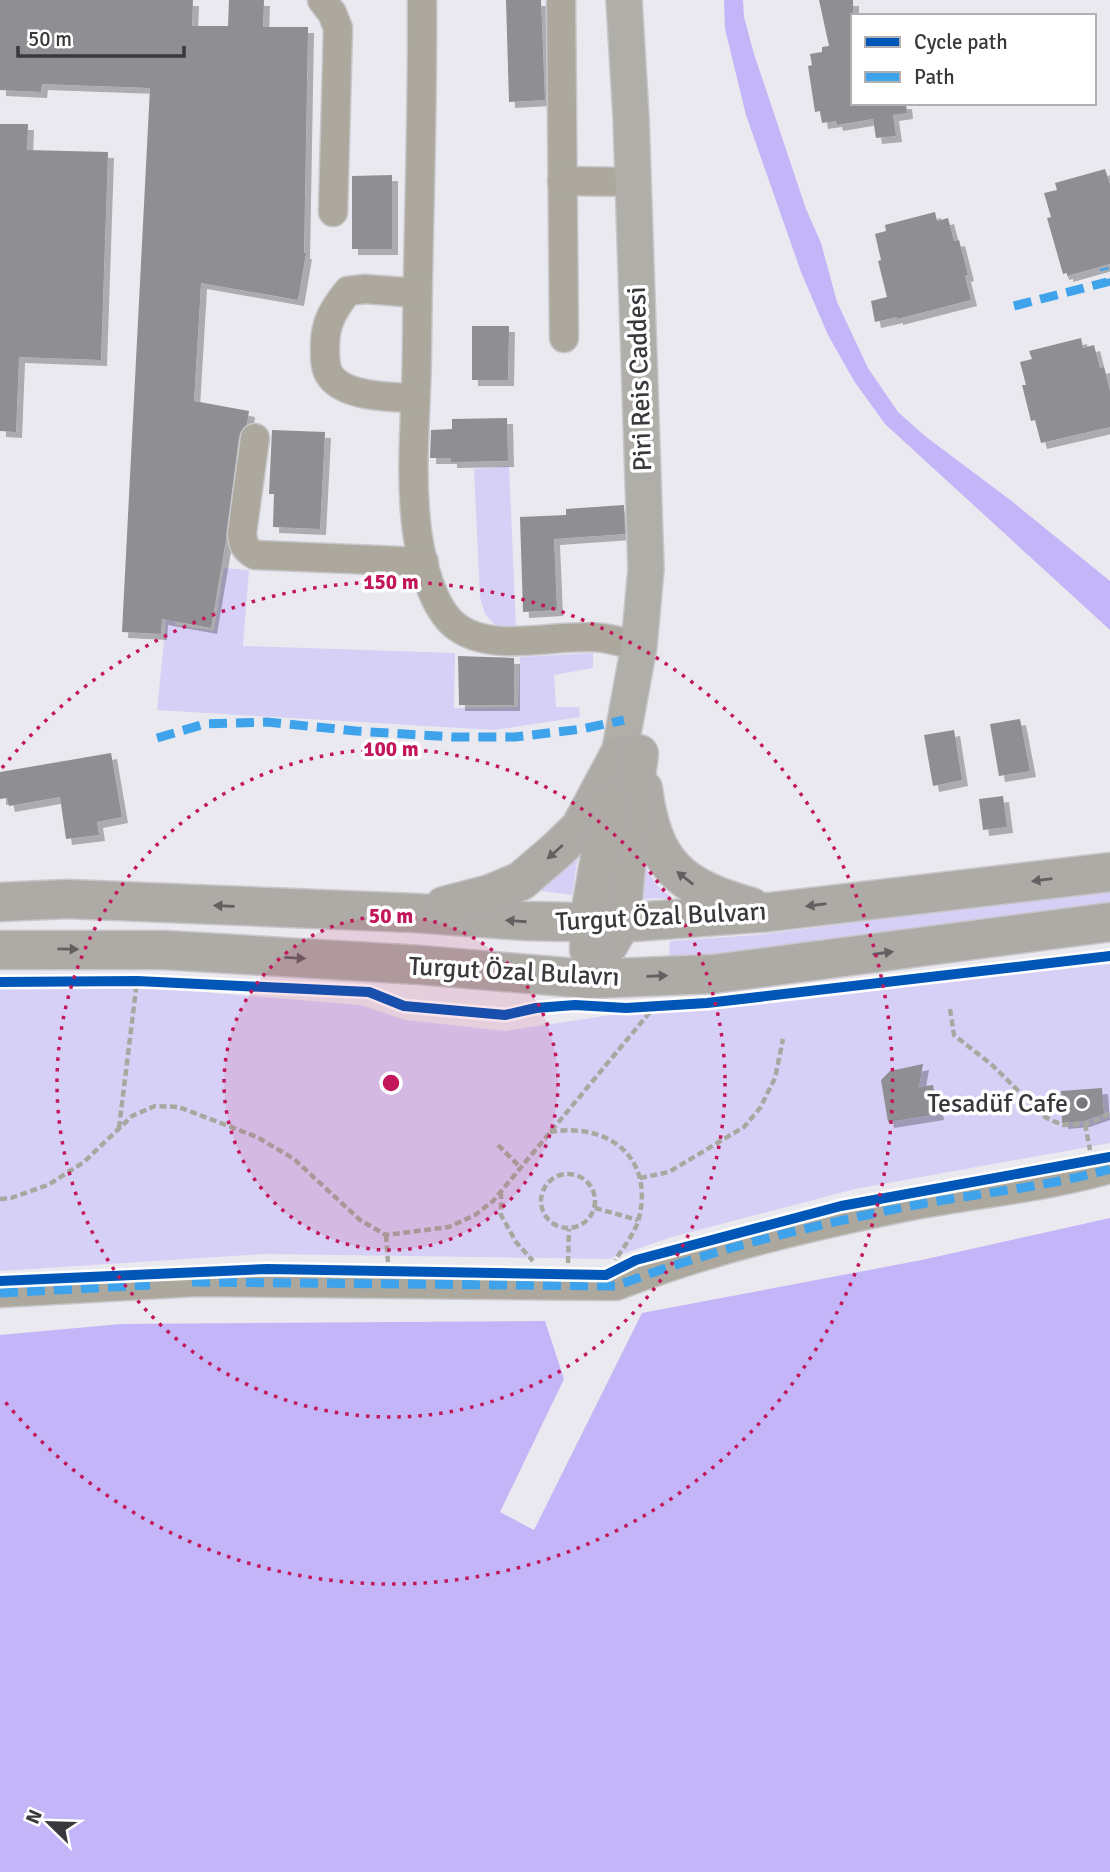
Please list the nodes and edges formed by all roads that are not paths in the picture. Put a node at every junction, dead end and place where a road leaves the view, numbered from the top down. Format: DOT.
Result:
graph roads {
  1 [pos="322,0"];
  2 [pos="422,0"];
  3 [pos="561,0"];
  4 [pos="624,0"];
  5 [pos="637,0"];
  6 [pos="562,181"];
  7 [pos="633,182"];
  8 [pos="333,212"];
  9 [pos="417,293"];
  10 [pos="564,338"];
  11 [pos="415,398"];
  12 [pos="255,438"];
  13 [pos="424,562"];
  14 [pos="639,646"];
  15 [pos="629,755"];
  16 [pos="1110,872"];
  17 [pos="0,902"];
  18 [pos="770,912"];
  19 [pos="415,913"];
  20 [pos="1110,922"];
  21 [pos="605,924"];
  22 [pos="0,950"];
  23 [pos="589,979"];
  24 [pos="1101,1163"];
  25 [pos="0,1293"];
  1 -- 8 [label="street"];
  2 -- 9 [label="street"];
  3 -- 6 [label="street"];
  4 -- 7 [label="main road, Piri Reis Caddesi"];
  5 -- 15 [label="main road, Piri Reis Caddesi"];
  6 -- 7 [label="street"];
  6 -- 10 [label="street"];
  7 -- 14 [label="main road, Piri Reis Caddesi"];
  9 -- 11 [label="street"];
  9 -- 11 [label="street"];
  11 -- 13 [label="street"];
  12 -- 13 [label="street"];
  13 -- 14 [label="street"];
  14 -- 15 [label="main road, Piri Reis Caddesi"];
  18 -- 15 [label="highway, one-way"];
  15 -- 19 [label="highway, one-way"];
  15 -- 21 [label="highway"];
  16 -- 18 [label="highway, Turgut Özal Bulvarı, one-way"];
  19 -- 17 [label="highway, Turgut Özal Bulvarı, one-way"];
  18 -- 21 [label="highway, Turgut Özal Bulvarı"];
  21 -- 19 [label="highway, Turgut Özal Bulvarı, one-way"];
  23 -- 20 [label="highway, Turgut Özal Bulavrı, one-way"];
  21 -- 23 [label="highway"];
  22 -- 23 [label="highway, Turgut Özal Bulavrı, one-way"];
  24 -- 25 [label="street"];
}
